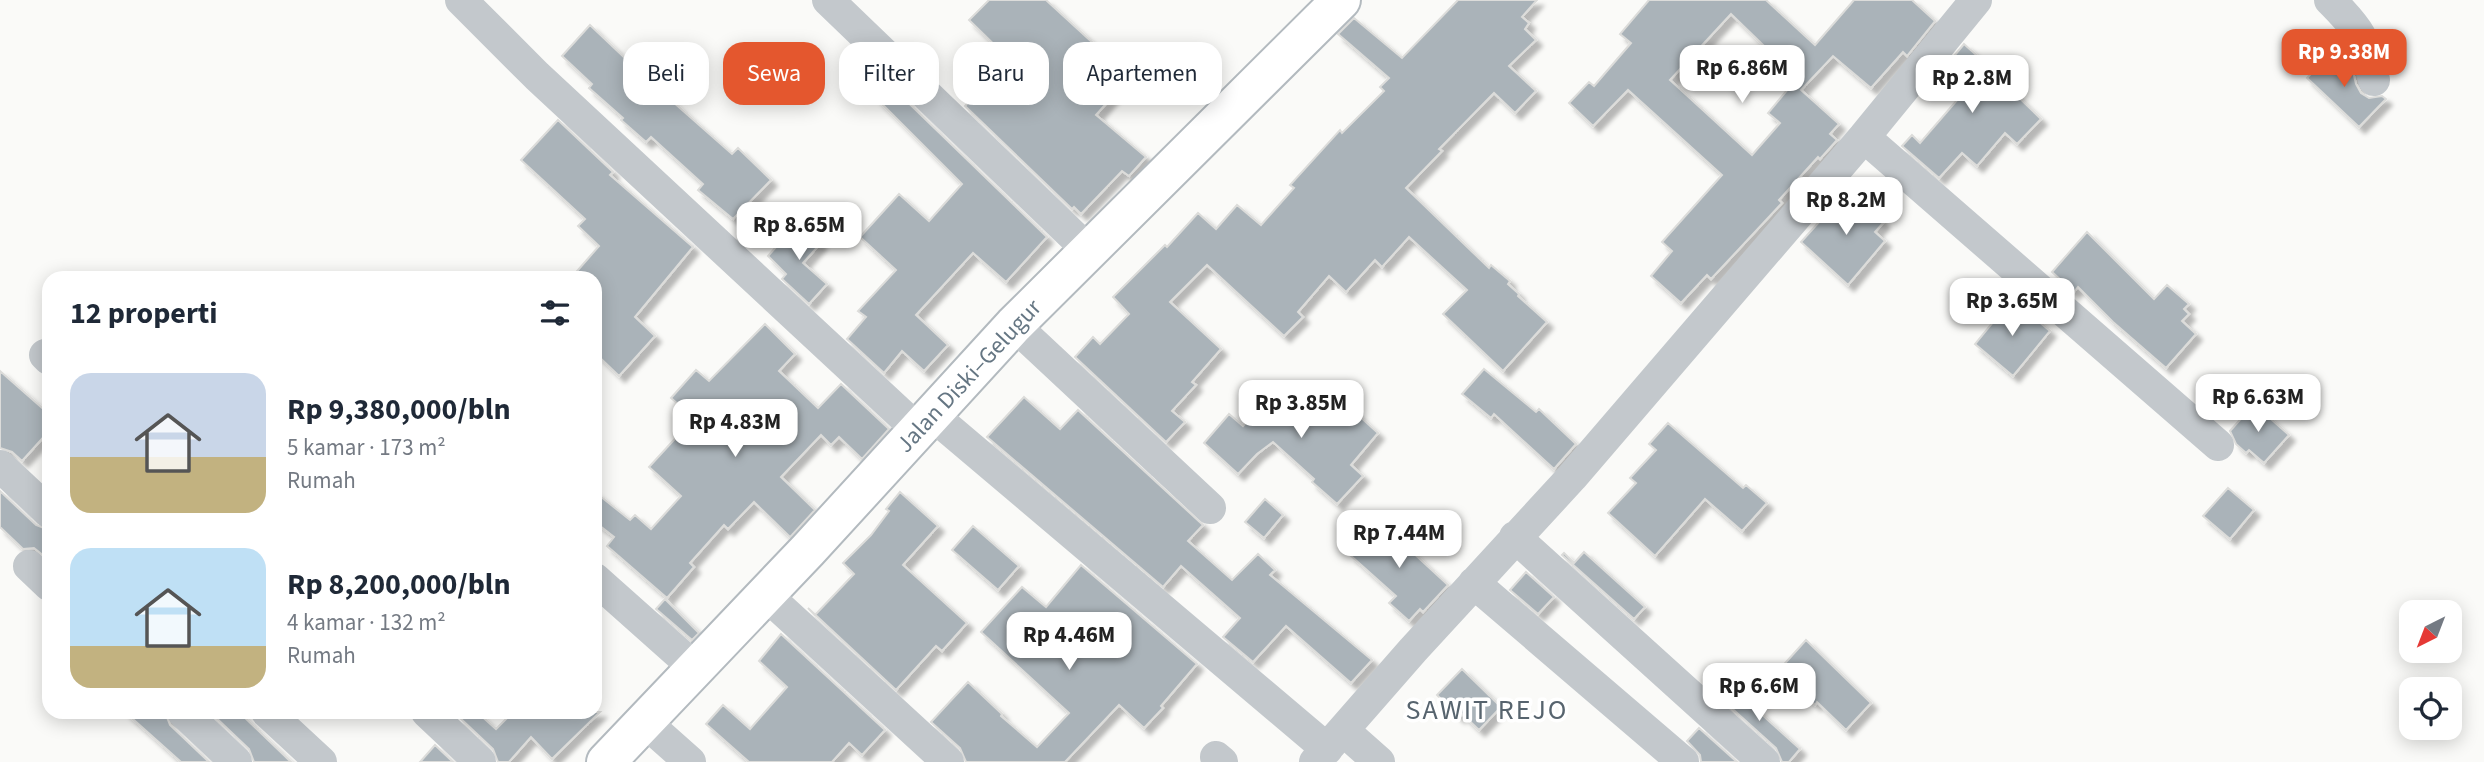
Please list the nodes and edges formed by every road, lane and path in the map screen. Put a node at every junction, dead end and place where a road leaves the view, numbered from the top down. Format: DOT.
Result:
graph roads {
  1 [pos="461,0"];
  2 [pos="828,0"];
  3 [pos="1341,0"];
  4 [pos="1976,0"];
  5 [pos="2330,0"];
  6 [pos="2374,80"];
  7 [pos="1864,137"];
  8 [pos="1088,250"];
  9 [pos="1014,325"];
  10 [pos="925,422"];
  11 [pos="2218,445"];
  12 [pos="0,466"];
  13 [pos="42,505"];
  14 [pos="1210,508"];
  15 [pos="1515,537"];
  16 [pos="1474,583"];
  17 [pos="602,585"];
  18 [pos="765,594"];
  19 [pos="695,668"];
  20 [pos="191,719"];
  21 [pos="275,719"];
  22 [pos="434,719"];
  23 [pos="645,722"];
  24 [pos="1328,747"];
  25 [pos="236,762"];
  26 [pos="321,762"];
  27 [pos="480,762"];
  28 [pos="606,762"];
  29 [pos="690,762"];
  30 [pos="948,762"];
  31 [pos="1379,762"];
  32 [pos="1683,762"];
  33 [pos="1764,762"];
  1 -- 10 [label="street"];
  2 -- 8 [label="street"];
  3 -- 8 [label="main road, Jalan Diski–Gelugur"];
  4 -- 7 [label="street"];
  5 -- 6 [label="street"];
  7 -- 11 [label="street"];
  7 -- 15 [label="street"];
  8 -- 9 [label="main road, Jalan Diski–Gelugur"];
  9 -- 10 [label="main road, Jalan Diski–Gelugur"];
  9 -- 14 [label="street"];
  10 -- 18 [label="main road, Jalan Diski–Gelugur"];
  10 -- 24 [label="street"];
  12 -- 13 [label="street"];
  15 -- 16 [label="street"];
  15 -- 33 [label="street"];
  16 -- 24 [label="street"];
  16 -- 32 [label="street"];
  17 -- 19 [label="street"];
  18 -- 19 [label="main road, Jalan Diski–Gelugur"];
  18 -- 30 [label="street"];
  19 -- 23 [label="main road, Jalan Diski–Gelugur"];
  20 -- 25 [label="street"];
  21 -- 26 [label="street"];
  22 -- 27 [label="street"];
  23 -- 28 [label="main road, Jalan Diski–Gelugur"];
  23 -- 29 [label="street"];
  24 -- 31 [label="street"];
}
